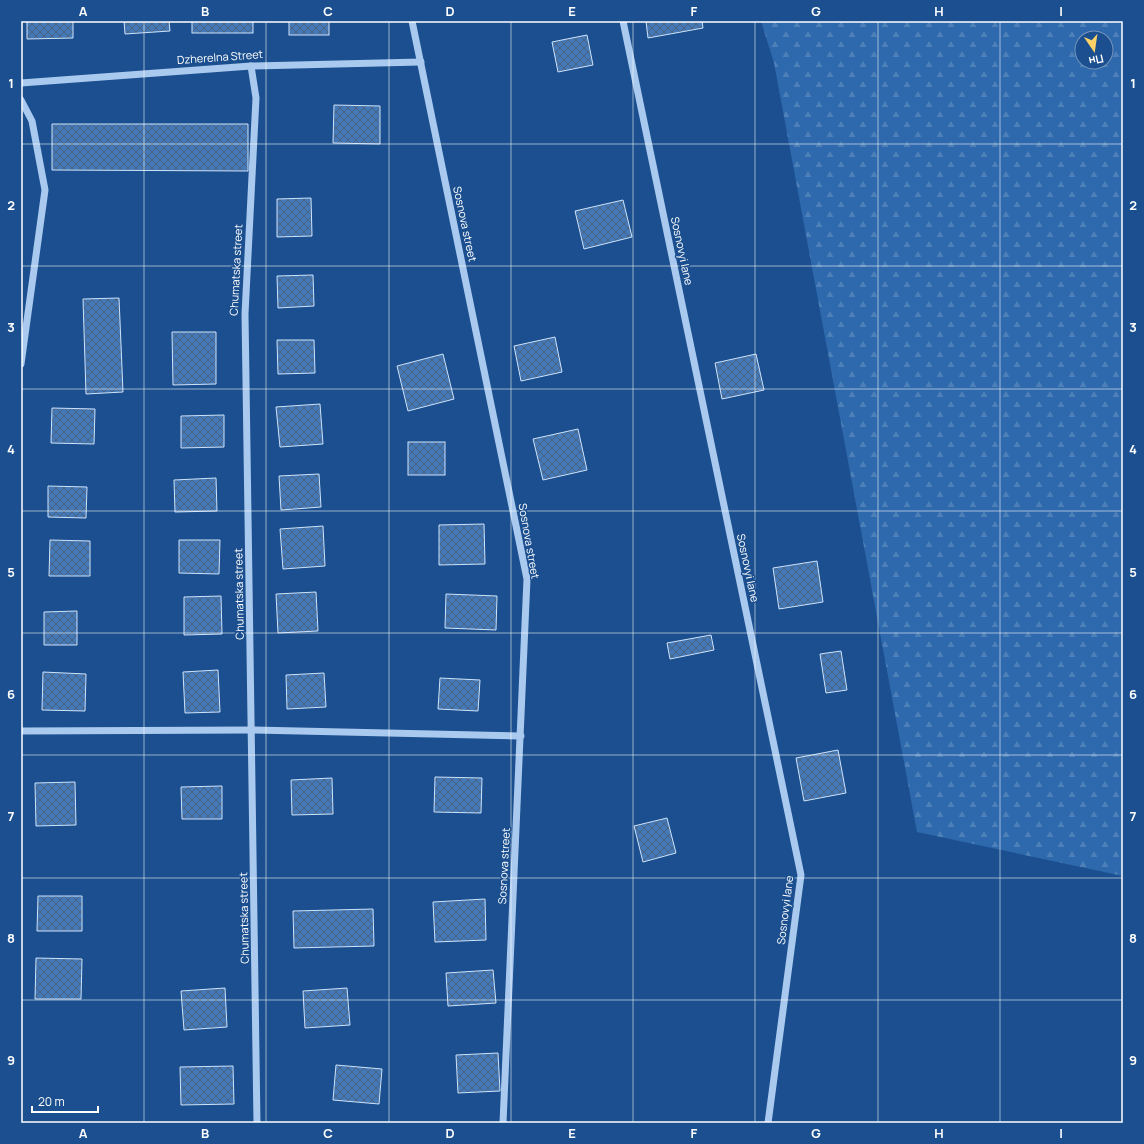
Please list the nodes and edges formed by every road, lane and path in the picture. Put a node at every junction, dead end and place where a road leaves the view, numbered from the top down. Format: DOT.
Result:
graph roads {
  1 [pos="412,21"];
  2 [pos="623,21"];
  3 [pos="421,62"];
  4 [pos="251,66"];
  5 [pos="21,83"];
  6 [pos="21,100"];
  7 [pos="21,364"];
  8 [pos="252,730"];
  9 [pos="21,731"];
  10 [pos="521,736"];
  11 [pos="257,1123"];
  12 [pos="503,1123"];
  13 [pos="768,1123"];
  1 -- 3 [label="street, Sosnova street"];
  2 -- 13 [label="street, Sosnovyi lane"];
  3 -- 4 [label="street, Dzherelna Street"];
  3 -- 10 [label="street, Sosnova street"];
  4 -- 5 [label="street, Dzherelna Street"];
  4 -- 8 [label="street, Chumatska street"];
  6 -- 7 [label="street"];
  8 -- 9 [label="street"];
  8 -- 10 [label="street"];
  8 -- 11 [label="street, Chumatska street"];
  10 -- 12 [label="street, Sosnova street"];
}
